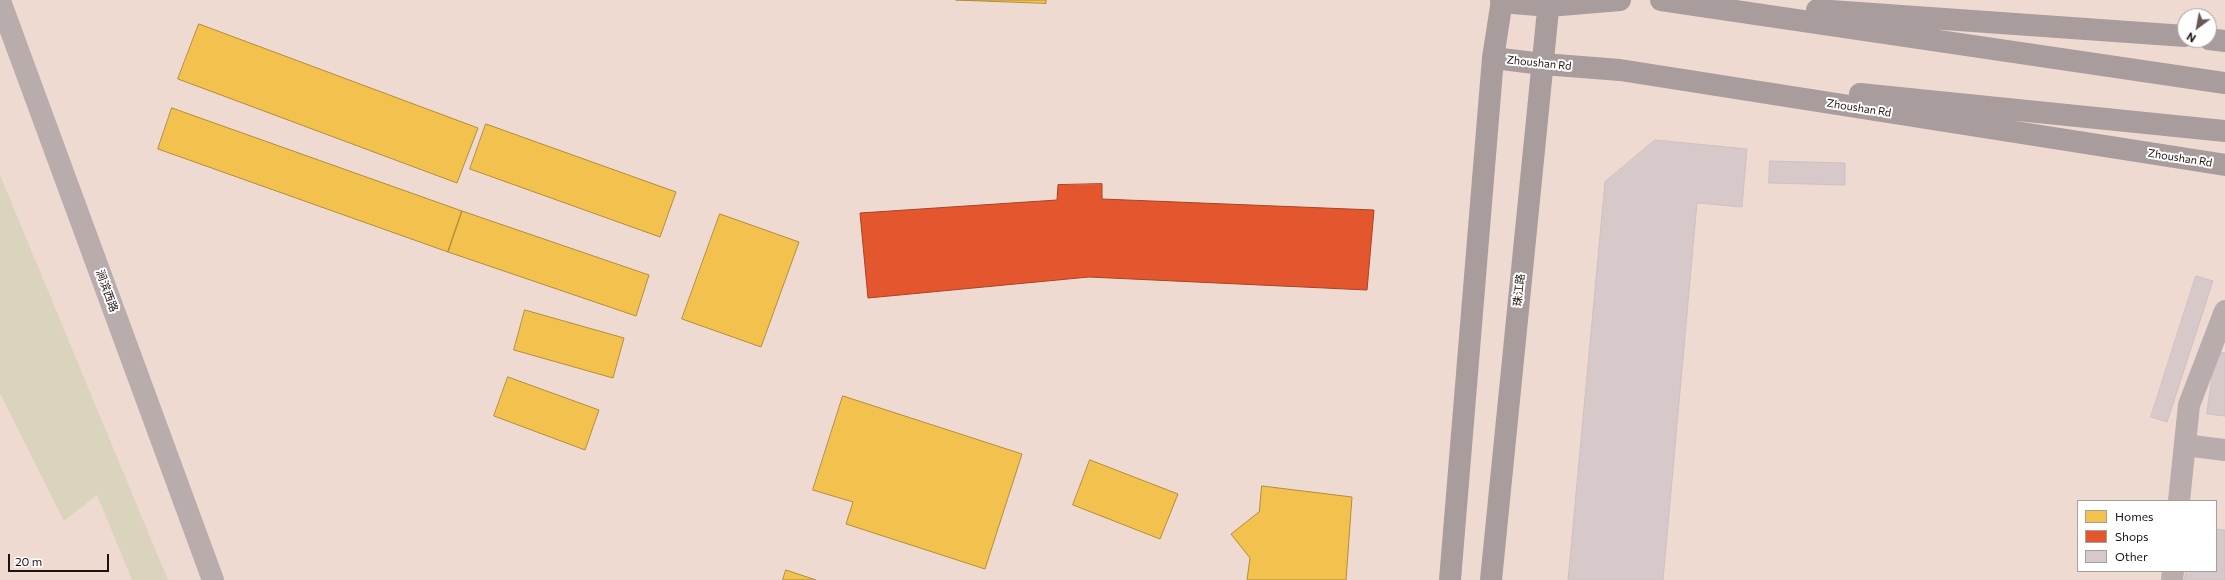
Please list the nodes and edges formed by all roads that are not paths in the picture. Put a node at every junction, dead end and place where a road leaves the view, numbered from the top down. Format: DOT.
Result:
graph roads {
  1 [pos="1620,0"];
  2 [pos="1661,0"];
  3 [pos="1676,0"];
  4 [pos="0,1"];
  5 [pos="1502,1"];
  6 [pos="1548,3"];
  7 [pos="2177,35"];
  8 [pos="1493,58"];
  9 [pos="1543,64"];
  10 [pos="1620,70"];
  11 [pos="2225,83"];
  12 [pos="2225,131"];
  13 [pos="2225,165"];
  14 [pos="2225,311"];
  15 [pos="2185,445"];
  16 [pos="2225,450"];
  17 [pos="2179,500"];
  18 [pos="213,580"];
  19 [pos="1450,580"];
  20 [pos="1491,580"];
  1 -- 6 [label="main road"];
  2 -- 11 [label="main road"];
  3 -- 7 [label="main road"];
  4 -- 18 [label="street, 涧滨西路"];
  5 -- 6 [label="main road"];
  5 -- 8 [label="main road"];
  6 -- 9 [label="main road, 珠江路"];
  8 -- 9 [label="main road, Zhoushan Rd"];
  8 -- 19 [label="main road"];
  9 -- 10 [label="main road, Zhoushan Rd"];
  9 -- 20 [label="main road, 珠江路"];
  10 -- 12 [label="main road"];
  10 -- 13 [label="main road, Zhoushan Rd"];
  14 -- 15 [label="street"];
  15 -- 16 [label="street"];
  15 -- 17 [label="street"];
}
